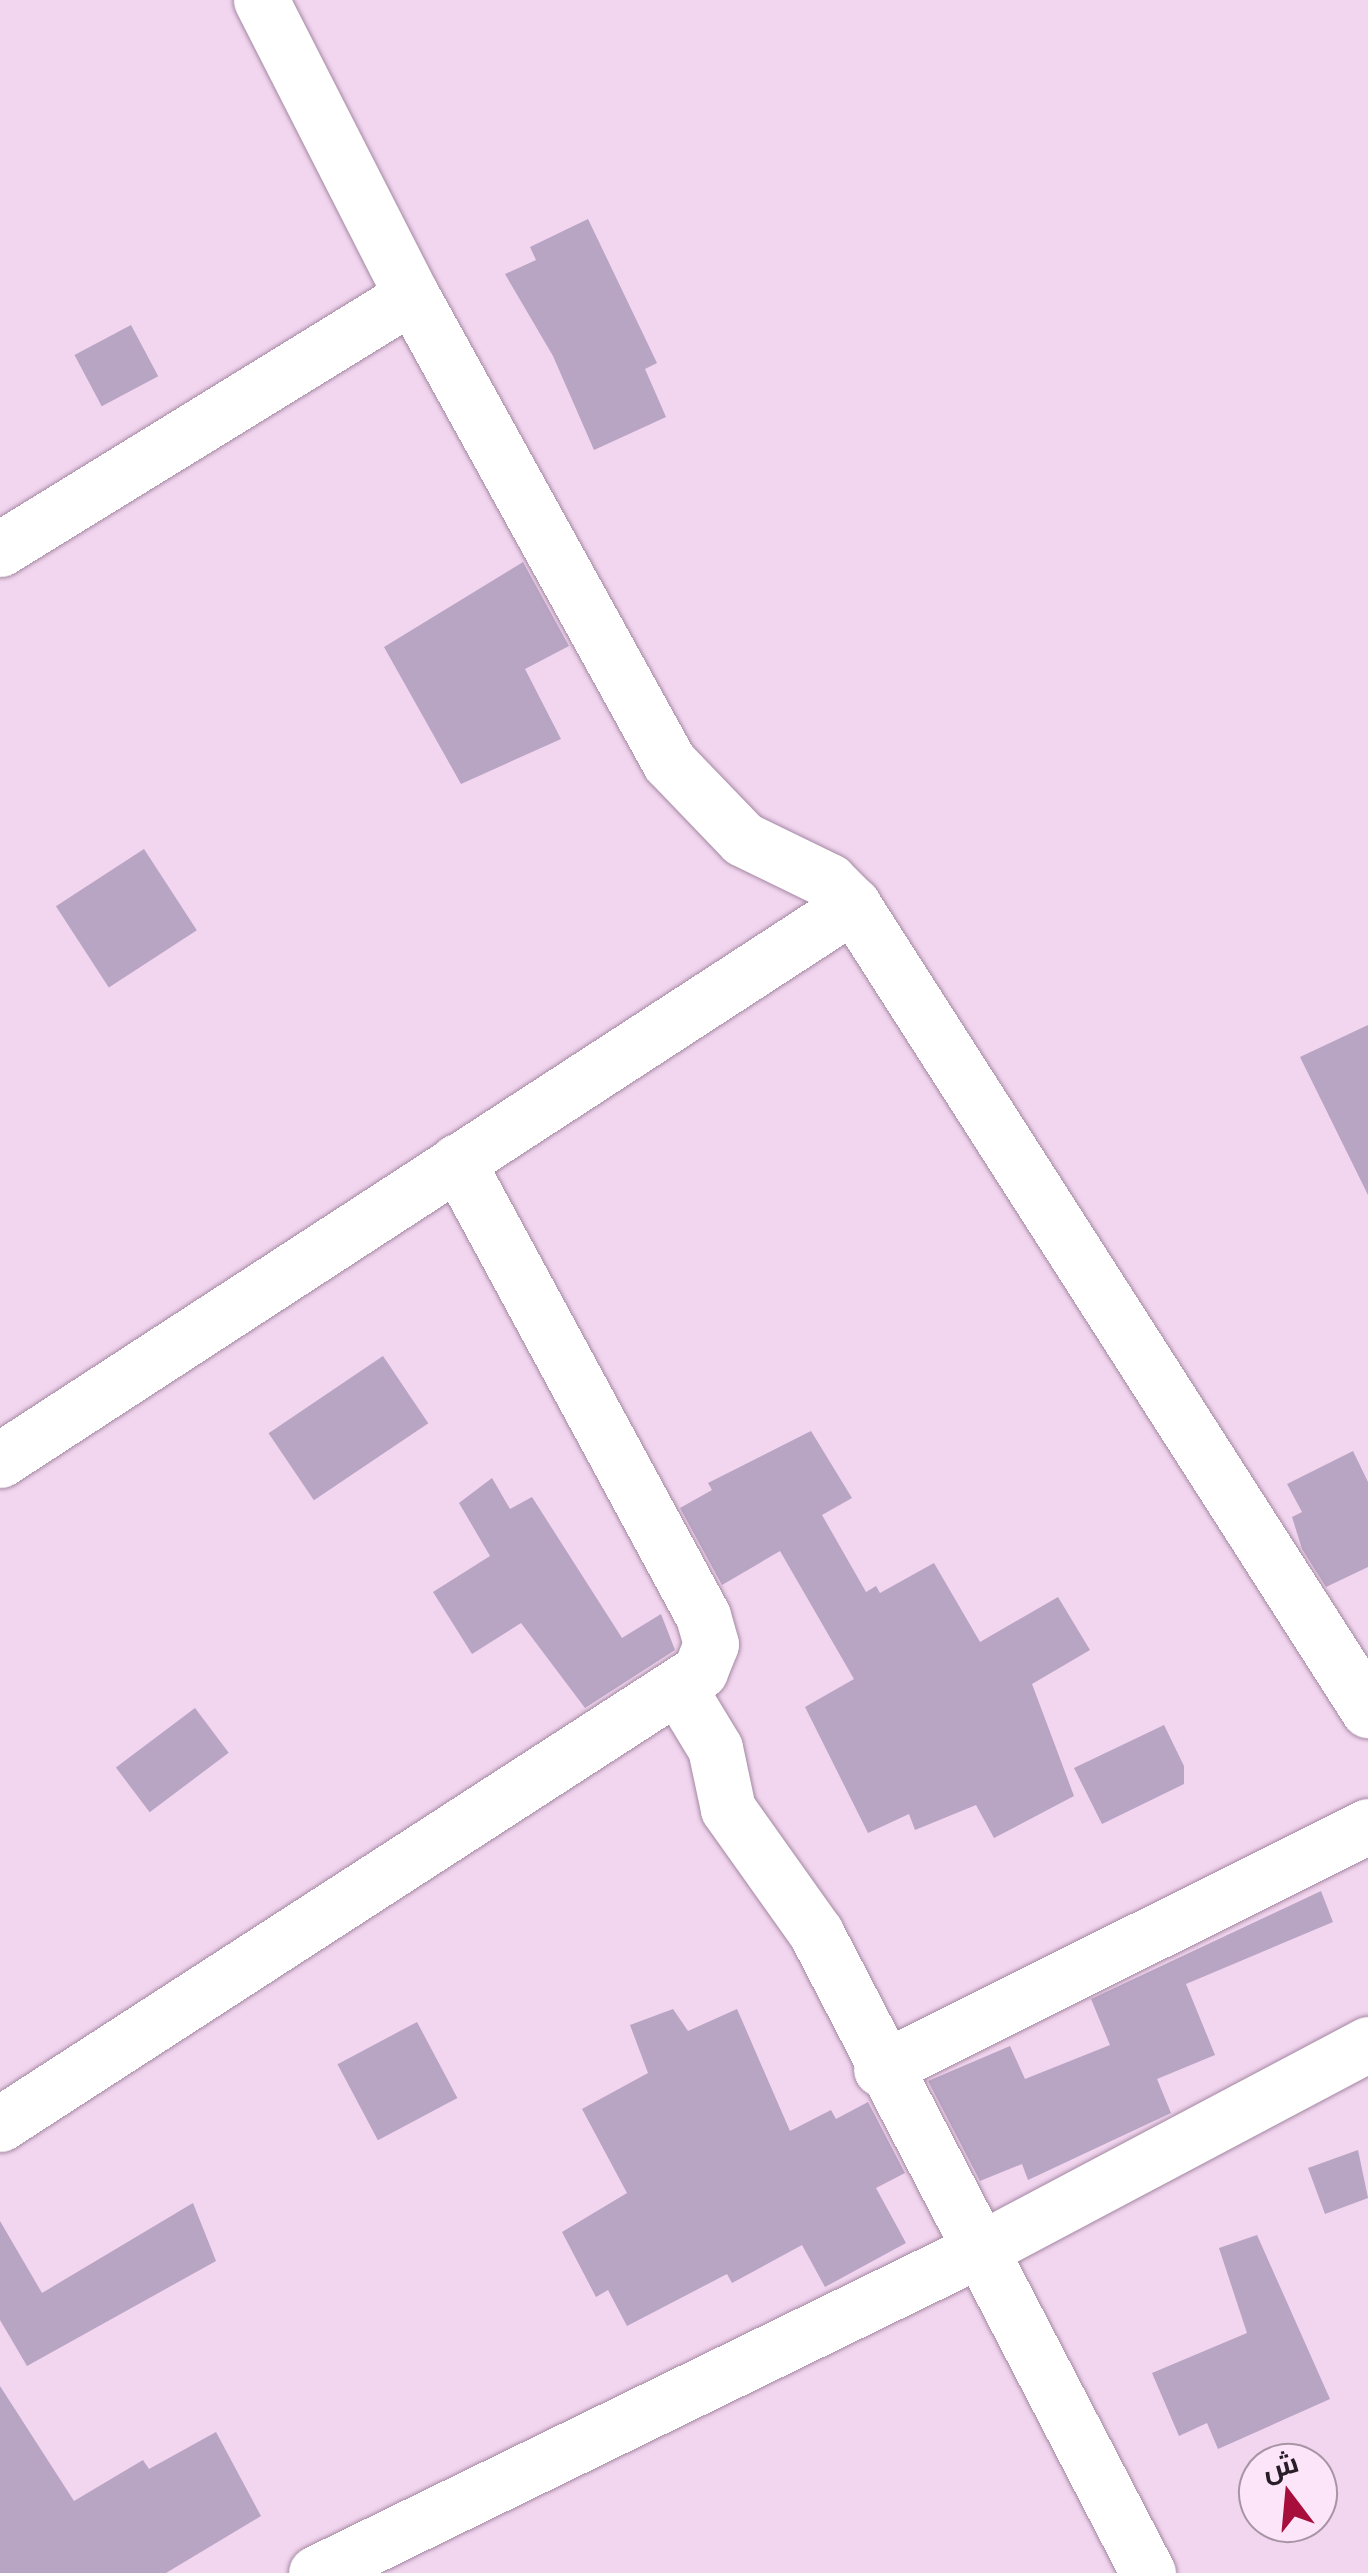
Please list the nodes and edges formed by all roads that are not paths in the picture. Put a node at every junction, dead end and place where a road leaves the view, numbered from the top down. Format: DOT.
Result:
graph roads {
  1 [pos="261,0"];
  2 [pos="412,296"];
  3 [pos="0,549"];
  4 [pos="852,906"];
  5 [pos="458,1161"];
  6 [pos="0,1460"];
  7 [pos="678,1687"];
  8 [pos="1368,1710"];
  9 [pos="1368,1826"];
  10 [pos="1368,2044"];
  11 [pos="881,2069"];
  12 [pos="0,2124"];
  13 [pos="983,2248"];
  14 [pos="316,2573"];
  15 [pos="1148,2573"];
  1 -- 2 [label="street"];
  2 -- 3 [label="street"];
  2 -- 4 [label="street"];
  4 -- 5 [label="street"];
  4 -- 8 [label="street"];
  5 -- 6 [label="street"];
  5 -- 7 [label="street"];
  7 -- 11 [label="street"];
  7 -- 12 [label="street"];
  9 -- 11 [label="street"];
  10 -- 13 [label="street"];
  11 -- 13 [label="street"];
  13 -- 14 [label="street"];
  13 -- 15 [label="street"];
}
